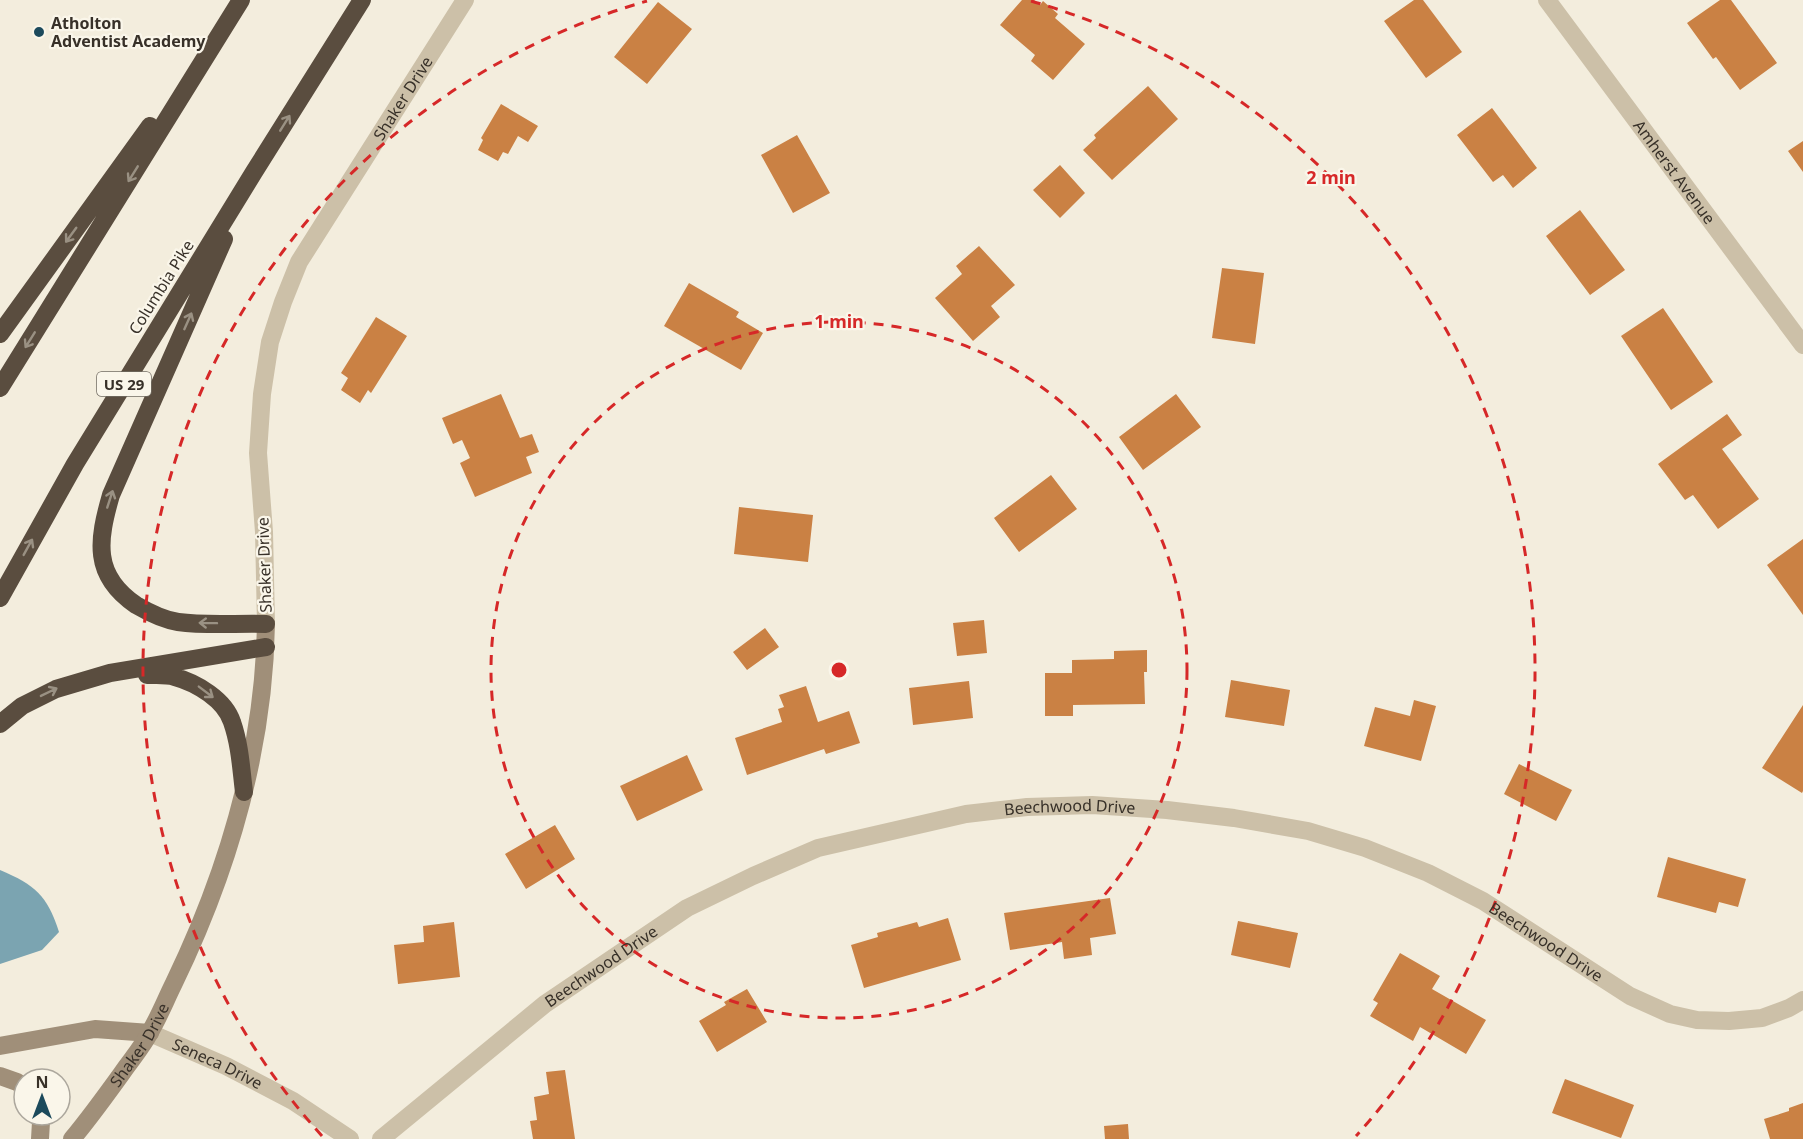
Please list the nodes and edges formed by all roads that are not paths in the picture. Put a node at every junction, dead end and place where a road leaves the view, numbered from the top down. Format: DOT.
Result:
graph roads {
  1 [pos="241,0"];
  2 [pos="362,0"];
  3 [pos="465,0"];
  4 [pos="1547,0"];
  5 [pos="254,172"];
  6 [pos="0,334"];
  7 [pos="1803,345"];
  8 [pos="0,388"];
  9 [pos="0,598"];
  10 [pos="266,624"];
  11 [pos="266,647"];
  12 [pos="110,673"];
  13 [pos="0,723"];
  14 [pos="244,792"];
  15 [pos="1803,1000"];
  16 [pos="150,1033"];
  17 [pos="0,1046"];
  18 [pos="72,1139"];
  19 [pos="351,1139"];
  20 [pos="381,1139"];
  1 -- 6 [label="highway, one-way"];
  1 -- 8 [label="highway, one-way"];
  5 -- 2 [label="highway, Columbia Pike / US 29, one-way"];
  3 -- 10 [label="street, Shaker Drive"];
  4 -- 7 [label="street, Amherst Avenue"];
  9 -- 5 [label="highway, Columbia Pike / US 29, one-way"];
  10 -- 5 [label="highway, one-way"];
  10 -- 11 [label="street, Shaker Drive"];
  11 -- 12 [label="highway"];
  11 -- 14 [label="street, Shaker Drive"];
  13 -- 12 [label="highway, one-way"];
  12 -- 14 [label="highway, one-way"];
  14 -- 16 [label="street, Shaker Drive"];
  15 -- 20 [label="street, Beechwood Drive"];
  16 -- 17 [label="street, Seneca Drive"];
  16 -- 18 [label="street, Shaker Drive"];
  16 -- 19 [label="street, Seneca Drive"];
}
